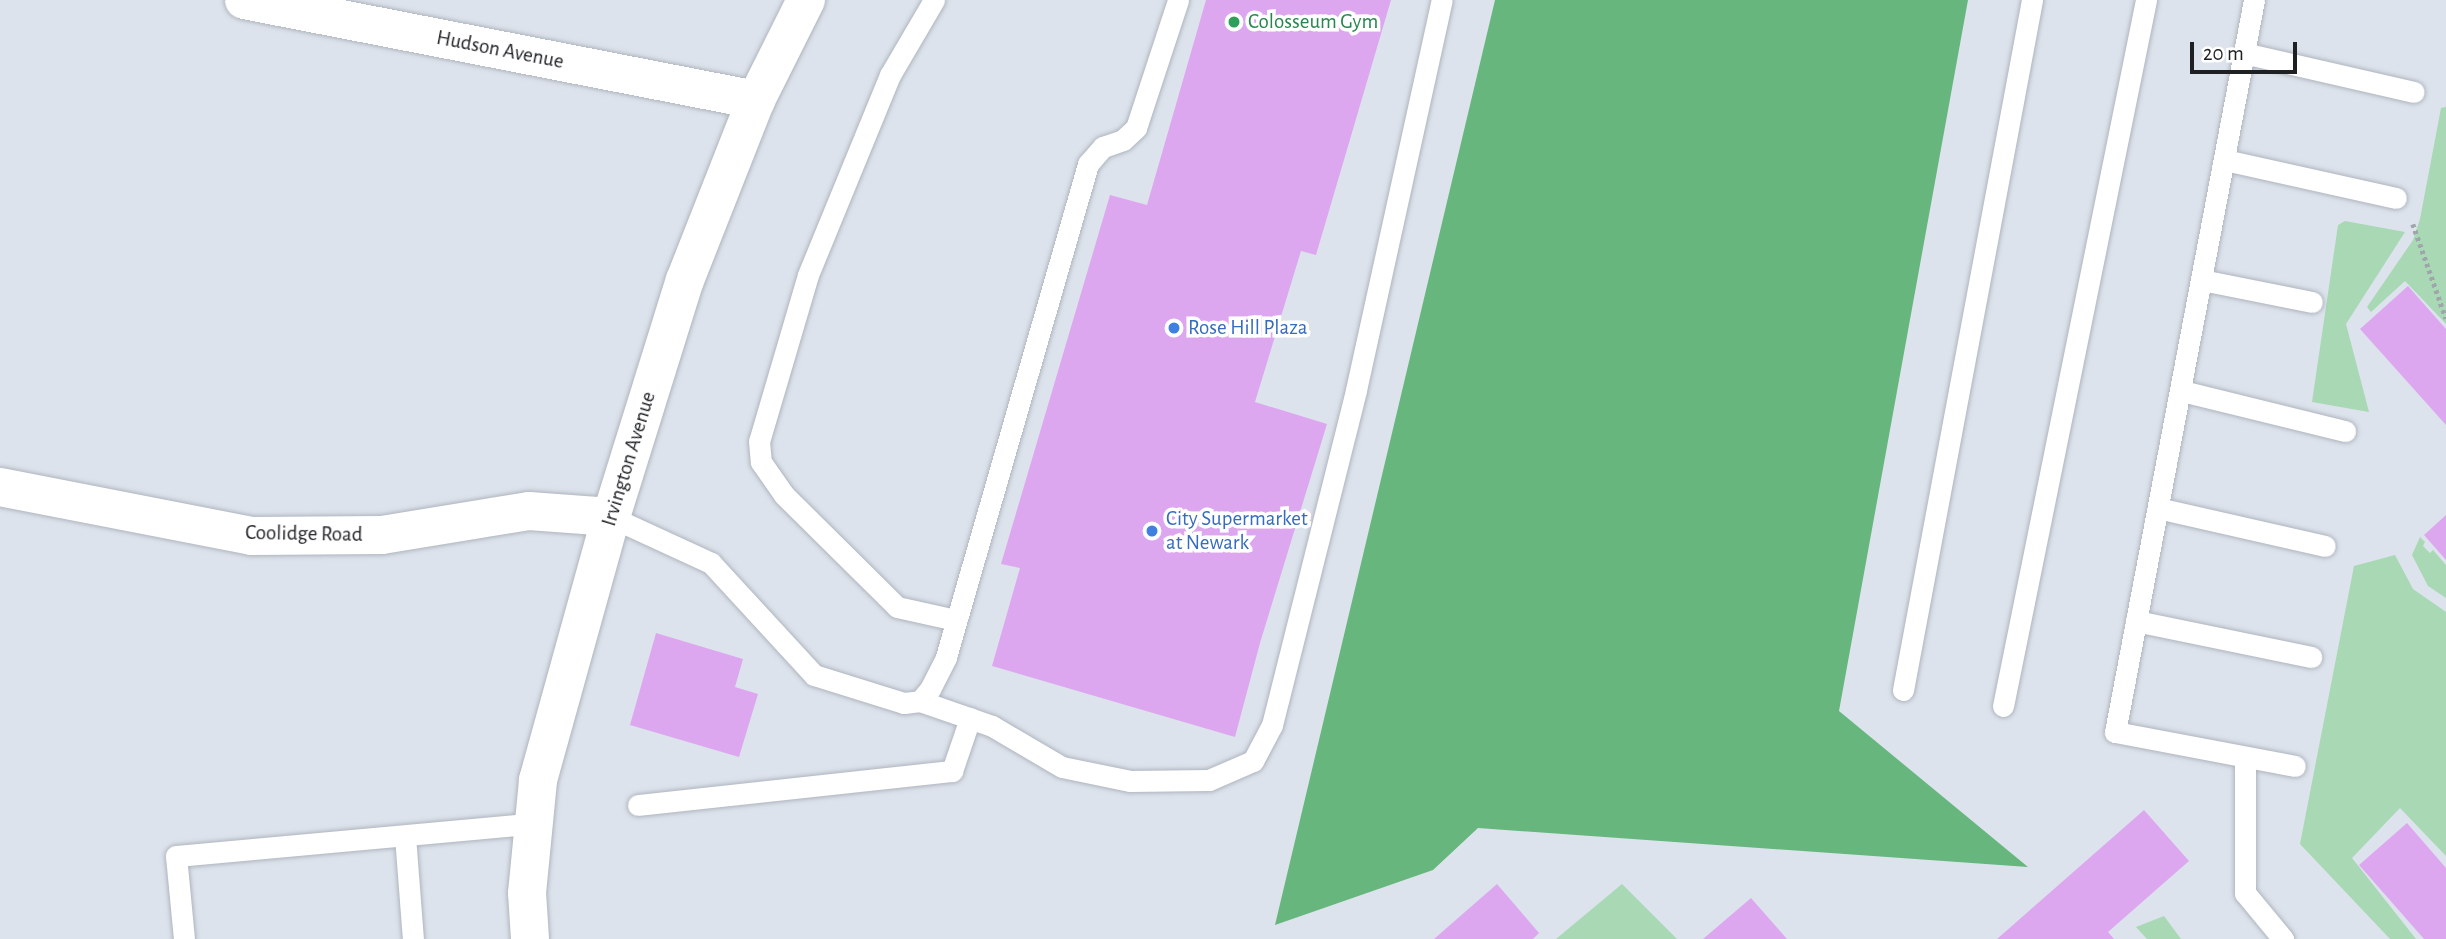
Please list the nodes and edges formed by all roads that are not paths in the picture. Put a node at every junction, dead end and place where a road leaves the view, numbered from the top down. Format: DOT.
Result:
graph roads {
  1 [pos="244,0"];
  2 [pos="806,0"];
  3 [pos="934,0"];
  4 [pos="1178,0"];
  5 [pos="1442,0"];
  6 [pos="2032,0"];
  7 [pos="2146,0"];
  8 [pos="2254,0"];
  9 [pos="300,5"];
  10 [pos="2244,53"];
  11 [pos="2414,92"];
  12 [pos="756,100"];
  13 [pos="2225,160"];
  14 [pos="2396,198"];
  15 [pos="2202,280"];
  16 [pos="2312,302"];
  17 [pos="2182,391"];
  18 [pos="2345,431"];
  19 [pos="0,487"];
  20 [pos="2158,508"];
  21 [pos="611,517"];
  22 [pos="2325,546"];
  23 [pos="957,620"];
  24 [pos="2136,621"];
  25 [pos="2311,657"];
  26 [pos="1903,690"];
  27 [pos="920,701"];
  28 [pos="2003,706"];
  29 [pos="970,718"];
  30 [pos="2245,757"];
  31 [pos="2295,766"];
  32 [pos="638,804"];
  33 [pos="531,824"];
  34 [pos="405,836"];
  35 [pos="184,939"];
  36 [pos="413,939"];
  37 [pos="530,939"];
  38 [pos="2283,939"];
  1 -- 9 [label="street, Hudson Avenue"];
  2 -- 12 [label="street, Irvington Avenue"];
  3 -- 23 [label="lane"];
  4 -- 23 [label="lane"];
  5 -- 29 [label="lane"];
  6 -- 26 [label="lane"];
  7 -- 28 [label="lane"];
  8 -- 10 [label="lane"];
  9 -- 12 [label="street, Hudson Avenue"];
  10 -- 11 [label="lane"];
  10 -- 13 [label="lane"];
  12 -- 21 [label="street, Irvington Avenue"];
  13 -- 14 [label="lane"];
  13 -- 15 [label="lane"];
  15 -- 16 [label="lane"];
  15 -- 17 [label="lane"];
  17 -- 18 [label="lane"];
  17 -- 20 [label="lane"];
  19 -- 21 [label="street, Coolidge Road"];
  20 -- 22 [label="lane"];
  20 -- 24 [label="lane"];
  21 -- 27 [label="lane"];
  21 -- 33 [label="street, Irvington Avenue"];
  23 -- 27 [label="lane"];
  24 -- 25 [label="lane"];
  24 -- 30 [label="lane"];
  27 -- 29 [label="lane"];
  29 -- 32 [label="lane"];
  30 -- 31 [label="lane"];
  30 -- 38 [label="lane"];
  33 -- 34 [label="lane"];
  33 -- 37 [label="street, Irvington Avenue"];
  34 -- 35 [label="lane"];
  34 -- 36 [label="lane"];
}
